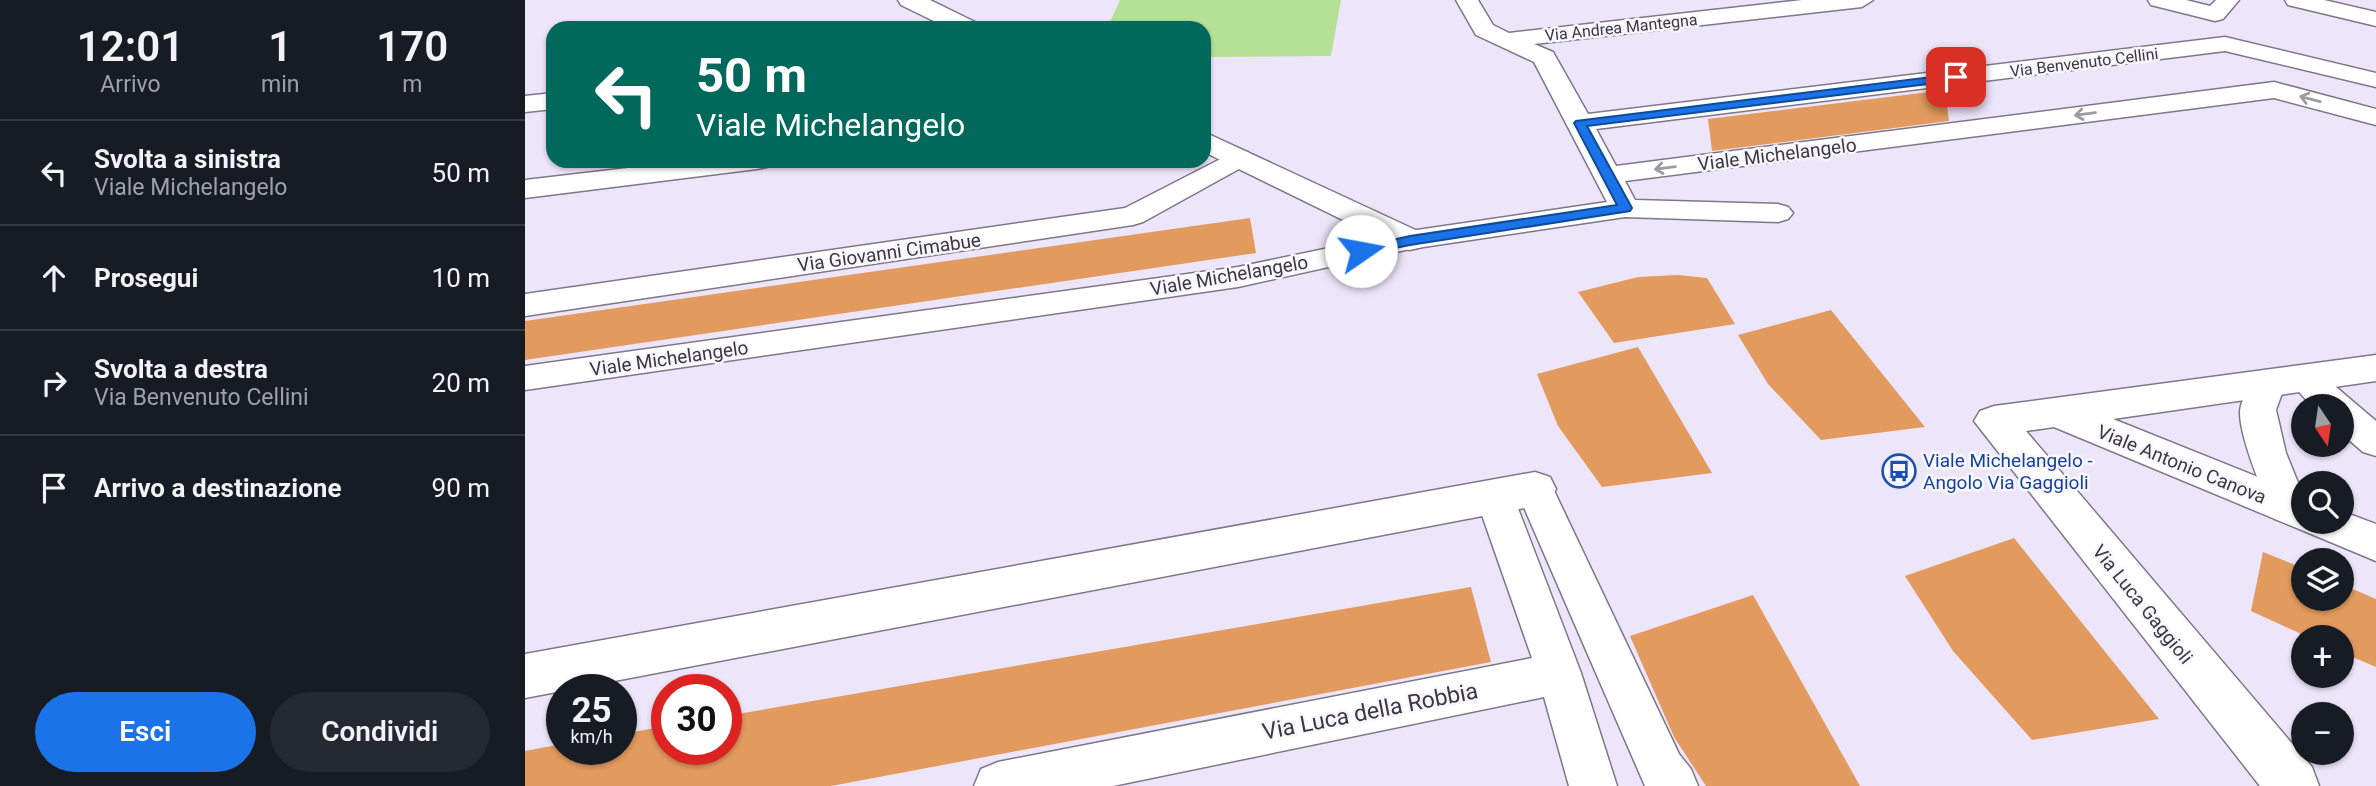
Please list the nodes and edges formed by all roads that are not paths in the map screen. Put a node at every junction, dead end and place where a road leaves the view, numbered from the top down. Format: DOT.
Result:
graph roads {
  1 [pos="910,0"];
  2 [pos="1467,0"];
  3 [pos="1862,0"];
  4 [pos="2159,0"];
  5 [pos="2228,0"];
  6 [pos="2296,0"];
  7 [pos="2376,19"];
  8 [pos="954,21"];
  9 [pos="1505,40"];
  10 [pos="2376,80"];
  11 [pos="546,102"];
  12 [pos="525,104"];
  13 [pos="2376,117"];
  14 [pos="1580,123"];
  15 [pos="1211,144"];
  16 [pos="1238,158"];
  17 [pos="699,168"];
  18 [pos="1608,175"];
  19 [pos="525,189"];
  20 [pos="1625,208"];
  21 [pos="1778,212"];
  22 [pos="1410,240"];
  23 [pos="525,305"];
  24 [pos="2376,368"];
  25 [pos="525,378"];
  26 [pos="2286,382"];
  27 [pos="2310,394"];
  28 [pos="2061,414"];
  29 [pos="2354,423"];
  30 [pos="2376,442"];
  31 [pos="2291,491"];
  32 [pos="1515,494"];
  33 [pos="2291,508"];
  34 [pos="2354,534"];
  35 [pos="2376,543"];
  36 [pos="1559,673"];
  37 [pos="525,676"];
  38 [pos="998,786"];
  39 [pos="1593,786"];
  40 [pos="1674,786"];
  41 [pos="2293,786"];
  1 -- 8 [label="street"];
  2 -- 9 [label="street"];
  3 -- 9 [label="street, Via Andrea Mantegna"];
  4 -- 5 [label="street"];
  6 -- 7 [label="street"];
  9 -- 14 [label="street"];
  10 -- 14 [label="street, Via Benvenuto Cellini"];
  11 -- 12 [label="street"];
  13 -- 18 [label="street, Viale Michelangelo, one-way"];
  14 -- 18 [label="street"];
  15 -- 16 [label="street"];
  16 -- 22 [label="street"];
  16 -- 23 [label="street, Via Giovanni Cimabue"];
  17 -- 19 [label="street"];
  18 -- 20 [label="street"];
  20 -- 21 [label="street, Viale Michelangelo"];
  20 -- 22 [label="street, Viale Michelangelo"];
  22 -- 25 [label="street, Viale Michelangelo"];
  24 -- 26 [label="street"];
  26 -- 27 [label="street"];
  26 -- 28 [label="street"];
  26 -- 31 [label="street"];
  28 -- 33 [label="street, Viale Antonio Canova"];
  28 -- 41 [label="street, Via Luca Gaggioli"];
  29 -- 30 [label="street"];
  32 -- 36 [label="street"];
  32 -- 37 [label="street"];
  32 -- 40 [label="street"];
  34 -- 35 [label="street, Viale Antonio Canova"];
  36 -- 38 [label="street, Via Luca della Robbia"];
  36 -- 39 [label="street"];
}
